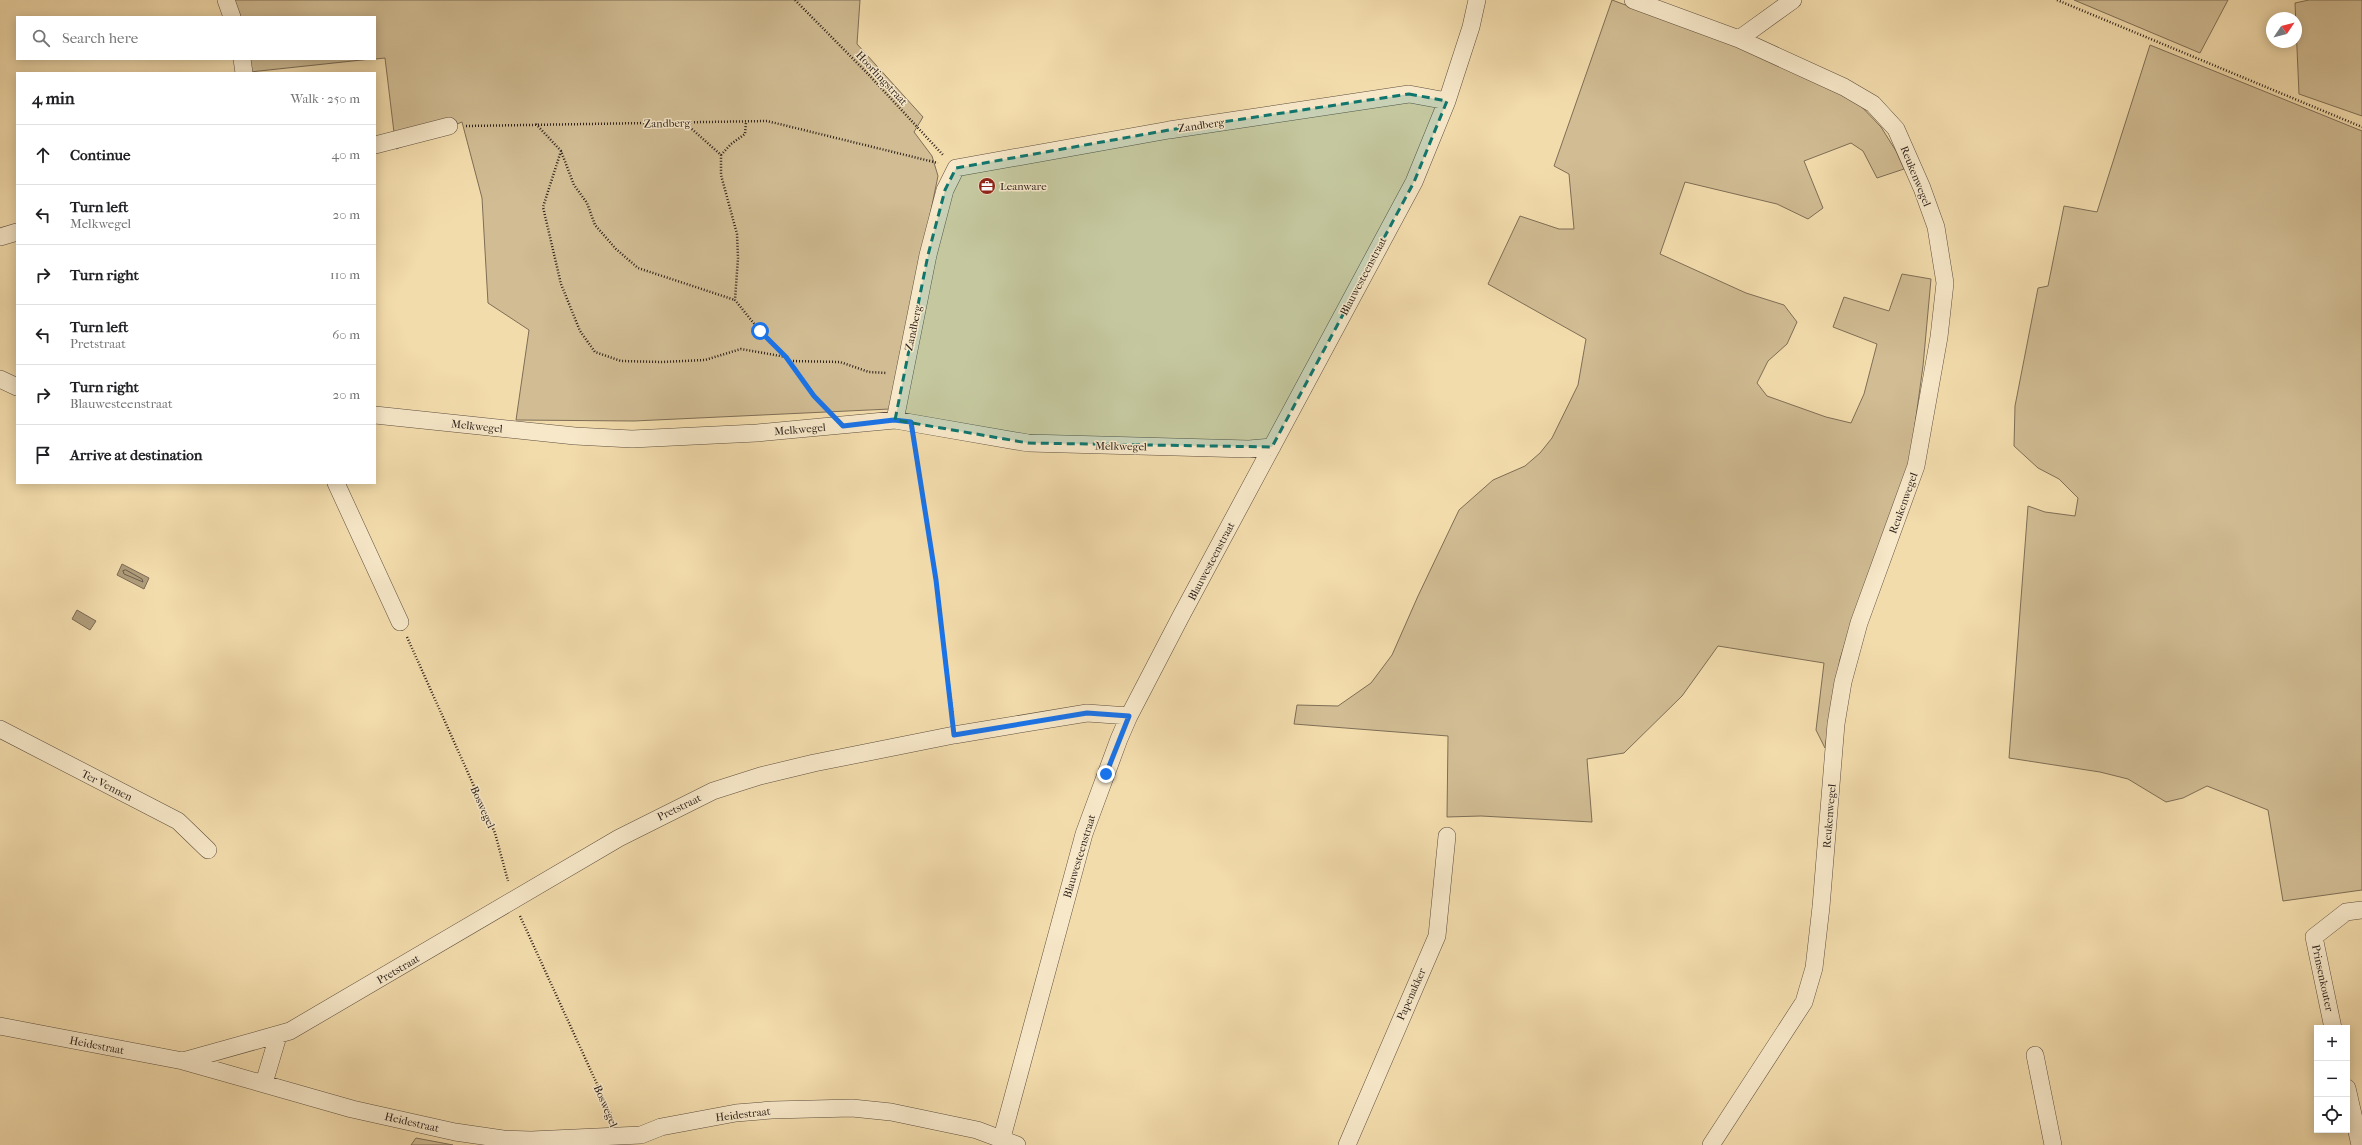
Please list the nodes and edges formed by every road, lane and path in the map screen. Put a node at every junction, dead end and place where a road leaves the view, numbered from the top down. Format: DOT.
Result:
graph roads {
  1 [pos="226,0"];
  2 [pos="795,0"];
  3 [pos="1477,0"];
  4 [pos="1633,0"];
  5 [pos="1793,0"];
  6 [pos="2057,0"];
  7 [pos="232,16"];
  8 [pos="1739,39"];
  9 [pos="242,60"];
  10 [pos="244,72"];
  11 [pos="1447,101"];
  12 [pos="685,122"];
  13 [pos="746,122"];
  14 [pos="536,124"];
  15 [pos="449,126"];
  16 [pos="2362,127"];
  17 [pos="376,145"];
  18 [pos="561,151"];
  19 [pos="721,155"];
  20 [pos="956,168"];
  21 [pos="16,232"];
  22 [pos="0,237"];
  23 [pos="735,300"];
  24 [pos="786,357"];
  25 [pos="789,361"];
  26 [pos="904,374"];
  27 [pos="0,379"];
  28 [pos="16,387"];
  29 [pos="376,415"];
  30 [pos="894,420"];
  31 [pos="911,422"];
  32 [pos="843,426"];
  33 [pos="1272,447"];
  34 [pos="336,484"];
  35 [pos="400,622"];
  36 [pos="1129,716"];
  37 [pos="0,729"];
  38 [pos="954,735"];
  39 [pos="1447,836"];
  40 [pos="208,850"];
  41 [pos="515,901"];
  42 [pos="2362,910"];
  43 [pos="2332,1025"];
  44 [pos="0,1026"];
  45 [pos="278,1036"];
  46 [pos="2035,1055"];
  47 [pos="183,1061"];
  48 [pos="264,1084"];
  49 [pos="2349,1097"];
  50 [pos="618,1135"];
  51 [pos="639,1140"];
  52 [pos="1006,1143"];
  53 [pos="1347,1145"];
  54 [pos="1711,1145"];
  55 [pos="2053,1145"];
  56 [pos="2360,1145"];
  1 -- 7 [label="street"];
  2 -- 20 [label="path, Hoorlingstraat"];
  3 -- 11 [label="street, Blauwesteenstraat"];
  4 -- 8 [label="street, Reukenwegel"];
  5 -- 8 [label="street"];
  6 -- 16 [label="path"];
  8 -- 54 [label="street, Reukenwegel"];
  9 -- 10 [label="street"];
  11 -- 20 [label="street, Zandberg"];
  11 -- 33 [label="street, Blauwesteenstraat"];
  12 -- 13 [label="path, Zandberg"];
  12 -- 14 [label="path, Zandberg"];
  12 -- 19 [label="path"];
  13 -- 19 [label="path"];
  13 -- 20 [label="path, Zandberg"];
  14 -- 15 [label="path, Zandberg"];
  14 -- 18 [label="path"];
  15 -- 17 [label="street"];
  18 -- 23 [label="path"];
  18 -- 24 [label="path"];
  19 -- 23 [label="path"];
  20 -- 26 [label="street, Zandberg"];
  21 -- 22 [label="street"];
  23 -- 24 [label="path"];
  24 -- 25 [label="path"];
  25 -- 26 [label="path"];
  25 -- 32 [label="path"];
  26 -- 30 [label="street, Zandberg"];
  27 -- 28 [label="street"];
  29 -- 32 [label="street, Melkwegel"];
  30 -- 31 [label="street, Melkwegel"];
  30 -- 32 [label="street, Melkwegel"];
  31 -- 33 [label="street, Melkwegel"];
  31 -- 38 [label="path"];
  33 -- 36 [label="street, Blauwesteenstraat"];
  34 -- 35 [label="street"];
  35 -- 41 [label="path, Boswegel"];
  36 -- 38 [label="street, Pretstraat"];
  36 -- 52 [label="street, Blauwesteenstraat"];
  37 -- 40 [label="street, Ter Vennen"];
  38 -- 41 [label="street, Pretstraat"];
  39 -- 53 [label="street, Papenakker"];
  41 -- 45 [label="street, Pretstraat"];
  41 -- 50 [label="path, Boswegel"];
  42 -- 43 [label="street, Prinsenkouter"];
  44 -- 47 [label="street, Heidestraat"];
  45 -- 47 [label="street, Pretstraat"];
  45 -- 48 [label="street"];
  46 -- 55 [label="street"];
  47 -- 48 [label="street, Heidestraat"];
  48 -- 50 [label="street, Heidestraat"];
  49 -- 56 [label="street"];
  50 -- 51 [label="street, Heidestraat"];
  51 -- 52 [label="street, Heidestraat"];
}
